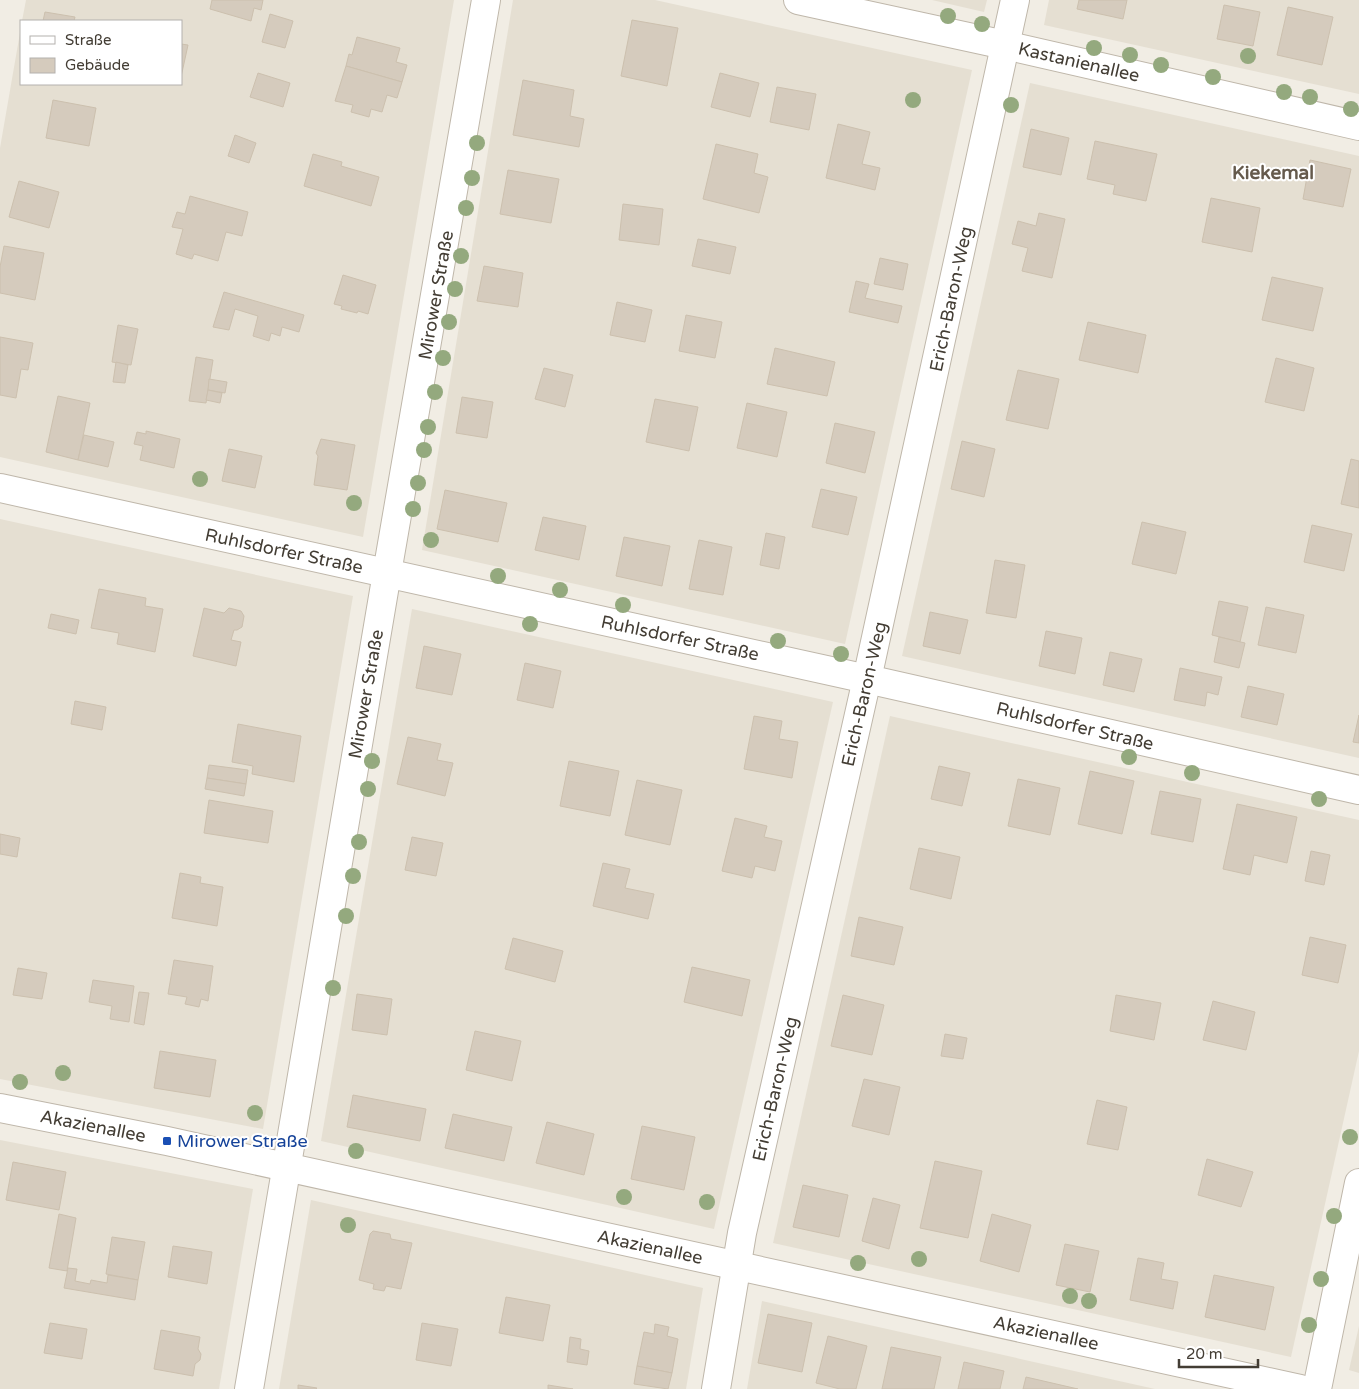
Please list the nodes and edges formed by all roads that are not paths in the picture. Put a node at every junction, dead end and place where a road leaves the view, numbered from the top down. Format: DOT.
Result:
graph roads {
  1 [pos="486,0"];
  2 [pos="798,0"];
  3 [pos="1015,0"];
  4 [pos="1006,45"];
  5 [pos="1359,126"];
  6 [pos="0,488"];
  7 [pos="387,573"];
  8 [pos="867,679"];
  9 [pos="1359,790"];
  10 [pos="0,1108"];
  11 [pos="286,1167"];
  12 [pos="1359,1183"];
  13 [pos="736,1266"];
  14 [pos="249,1389"];
  15 [pos="716,1389"];
  16 [pos="1300,1389"];
  17 [pos="1316,1389"];
  1 -- 7 [label="street, Mirower Straße"];
  2 -- 4 [label="street, Kastanienallee"];
  3 -- 4 [label="street, Erich-Baron-Weg"];
  4 -- 5 [label="street, Kastanienallee"];
  4 -- 8 [label="street, Erich-Baron-Weg"];
  6 -- 7 [label="street, Ruhlsdorfer Straße"];
  7 -- 8 [label="street, Ruhlsdorfer Straße"];
  7 -- 11 [label="street, Mirower Straße"];
  8 -- 9 [label="street, Ruhlsdorfer Straße"];
  8 -- 13 [label="street, Erich-Baron-Weg"];
  10 -- 11 [label="street, Akazienallee"];
  11 -- 13 [label="street, Akazienallee"];
  11 -- 14 [label="street, Mirower Straße"];
  12 -- 17 [label="street"];
  13 -- 15 [label="street, Erich-Baron-Weg"];
  13 -- 16 [label="street, Akazienallee"];
}
